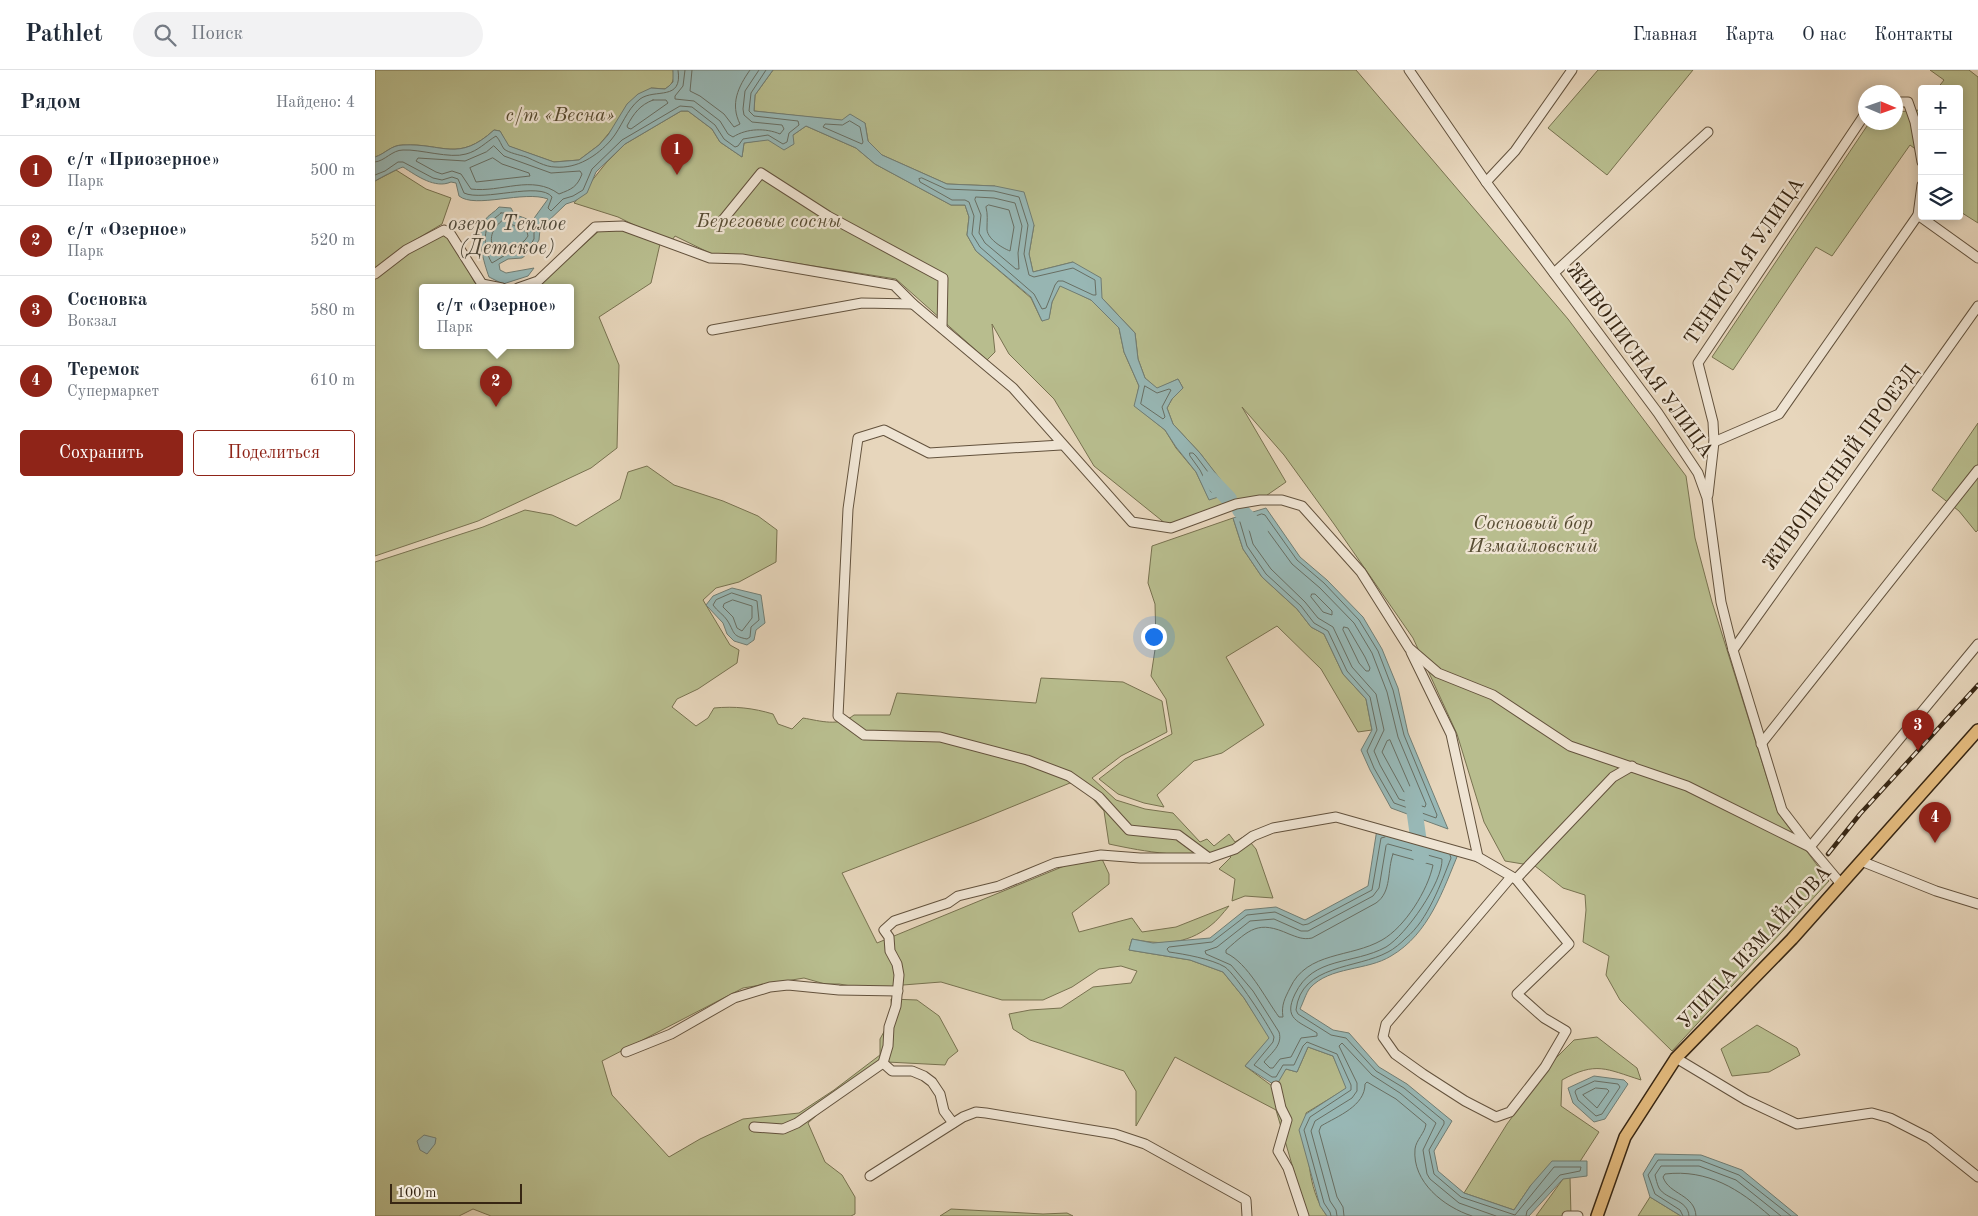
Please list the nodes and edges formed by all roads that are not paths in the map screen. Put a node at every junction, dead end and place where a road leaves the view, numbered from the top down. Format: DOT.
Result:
graph roads {
  1 [pos="1409,70"];
  2 [pos="1572,70"];
  3 [pos="1903,102"];
  4 [pos="1858,124"];
  5 [pos="1708,132"];
  6 [pos="1918,139"];
  7 [pos="1486,182"];
  8 [pos="1918,216"];
  9 [pos="1924,220"];
  10 [pos="722,221"];
  11 [pos="1978,258"];
  12 [pos="1554,273"];
  13 [pos="375,274"];
  14 [pos="482,284"];
  15 [pos="531,284"];
  16 [pos="913,304"];
  17 [pos="1978,306"];
  18 [pos="942,328"];
  19 [pos="712,330"];
  20 [pos="1715,442"];
  21 [pos="1061,445"];
  22 [pos="1978,470"];
  23 [pos="1707,498"];
  24 [pos="1978,644"];
  25 [pos="1409,648"];
  26 [pos="1733,650"];
  27 [pos="1978,730"];
  28 [pos="1761,744"];
  29 [pos="1633,766"];
  30 [pos="1810,847"];
  31 [pos="1478,857"];
  32 [pos="1209,858"];
  33 [pos="1861,862"];
  34 [pos="1514,878"];
  35 [pos="1841,884"];
  36 [pos="1978,904"];
  37 [pos="898,991"];
  38 [pos="625,1052"];
  39 [pos="1677,1058"];
  40 [pos="883,1063"];
  41 [pos="1276,1086"];
  42 [pos="953,1123"];
  43 [pos="754,1128"];
  44 [pos="869,1176"];
  45 [pos="1978,1177"];
  46 [pos="1247,1216"];
  47 [pos="1304,1216"];
  48 [pos="1567,1216"];
  49 [pos="1578,1216"];
  50 [pos="1597,1216"];
  1 -- 7 [label="street, ЖИВОПИСНАЯ УЛИЦА"];
  2 -- 7 [label="street"];
  3 -- 6 [label="street"];
  4 -- 20 [label="street, ТЕНИСТАЯ УЛИЦА"];
  5 -- 12 [label="street"];
  7 -- 12 [label="street, ЖИВОПИСНАЯ УЛИЦА"];
  8 -- 20 [label="street"];
  9 -- 11 [label="street"];
  10 -- 18 [label="street"];
  12 -- 23 [label="street, ЖИВОПИСНАЯ УЛИЦА"];
  13 -- 14 [label="street"];
  15 -- 16 [label="street"];
  16 -- 18 [label="street"];
  16 -- 19 [label="street"];
  17 -- 26 [label="street, ЖИВОПИСНЫЙ ПРОЕЗД"];
  18 -- 21 [label="street"];
  20 -- 23 [label="street, ТЕНИСТАЯ УЛИЦА"];
  21 -- 25 [label="street"];
  21 -- 32 [label="street"];
  22 -- 28 [label="street"];
  23 -- 26 [label="street, ЖИВОПИСНАЯ УЛИЦА"];
  24 -- 30 [label="street"];
  25 -- 29 [label="street"];
  25 -- 31 [label="street"];
  26 -- 28 [label="street, ЖИВОПИСНАЯ УЛИЦА"];
  27 -- 33 [label="main road, УЛИЦА ИЗМАЙЛОВА"];
  28 -- 30 [label="street, ЖИВОПИСНАЯ УЛИЦА"];
  29 -- 30 [label="street"];
  29 -- 34 [label="street"];
  30 -- 35 [label="street, ЖИВОПИСНАЯ УЛИЦА"];
  31 -- 32 [label="street"];
  31 -- 34 [label="street"];
  32 -- 37 [label="street"];
  33 -- 35 [label="main road, УЛИЦА ИЗМАЙЛОВА"];
  33 -- 36 [label="street"];
  34 -- 34 [label="street"];
  35 -- 39 [label="main road, УЛИЦА ИЗМАЙЛОВА"];
  37 -- 38 [label="street"];
  37 -- 40 [label="street"];
  39 -- 45 [label="street"];
  39 -- 50 [label="main road, УЛИЦА ИЗМАЙЛОВА"];
  40 -- 42 [label="street"];
  40 -- 43 [label="street"];
  41 -- 47 [label="street"];
  42 -- 44 [label="street"];
  42 -- 46 [label="street"];
  48 -- 49 [label="street"];
}
